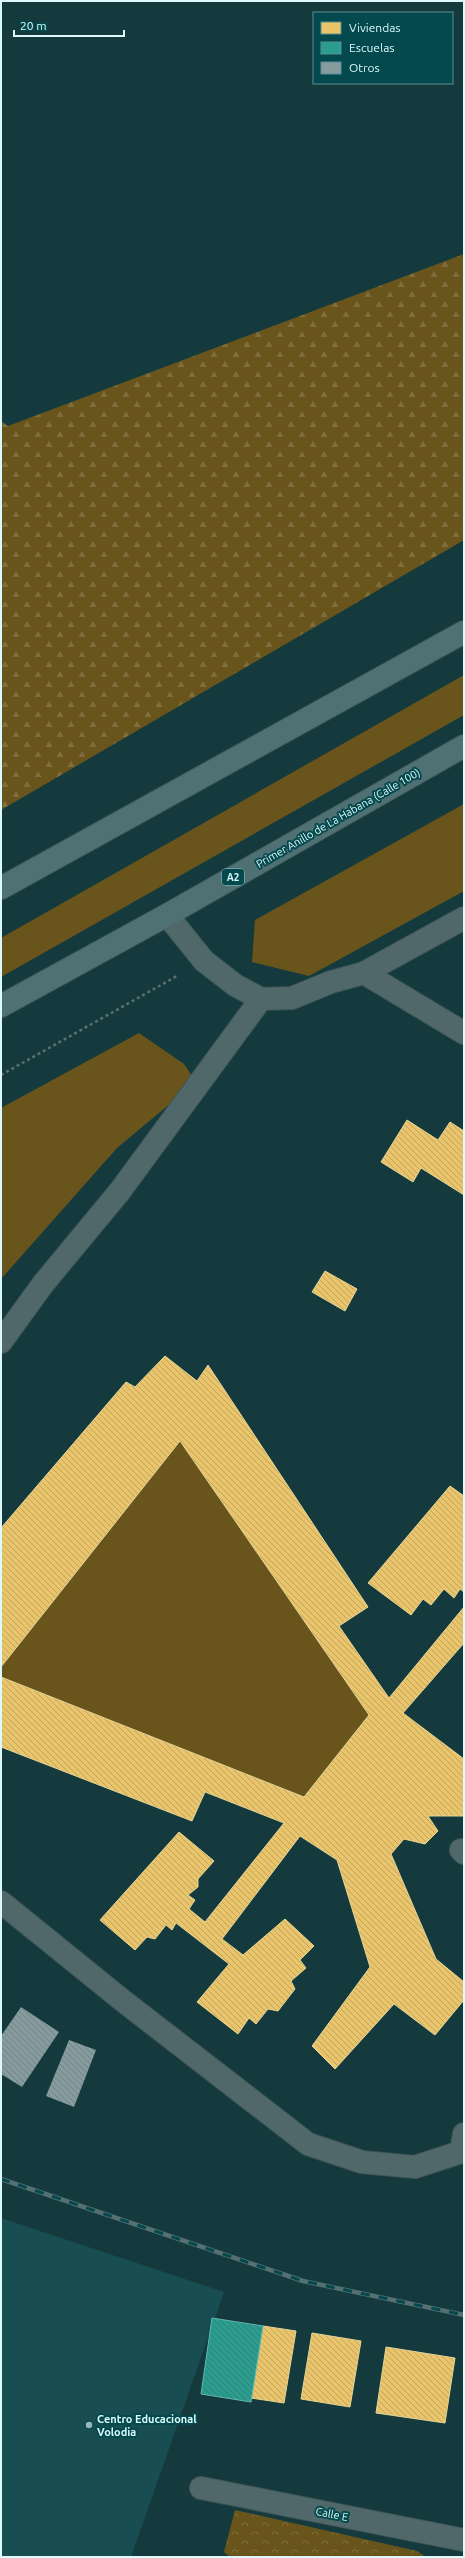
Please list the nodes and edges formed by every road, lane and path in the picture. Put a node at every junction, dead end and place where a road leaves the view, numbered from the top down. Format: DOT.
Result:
graph roads {
  1 [pos="464,632"];
  2 [pos="464,746"];
  3 [pos="1,888"];
  4 [pos="167,915"];
  5 [pos="464,918"];
  6 [pos="204,961"];
  7 [pos="364,973"];
  8 [pos="261,999"];
  9 [pos="1,1006"];
  10 [pos="464,1033"];
  11 [pos="1,1075"];
  12 [pos="1,1342"];
  13 [pos="1,1902"];
  14 [pos="464,2134"];
  15 [pos="201,2488"];
  16 [pos="464,2540"];
  17 [pos="464,2549"];
  18 [pos="459,2557"];
  1 -- 3 [label="highway"];
  2 -- 4 [label="highway, Primer Anillo de La Habana (Calle 100) / A2"];
  4 -- 6 [label="street"];
  4 -- 9 [label="highway, Primer Anillo de La Habana (Calle 100) / A2"];
  5 -- 7 [label="street"];
  6 -- 8 [label="street"];
  6 -- 11 [label="path"];
  7 -- 8 [label="street"];
  7 -- 10 [label="street"];
  8 -- 12 [label="street"];
  13 -- 14 [label="street"];
  15 -- 16 [label="street, Calle E"];
  17 -- 18 [label="street"];
}
